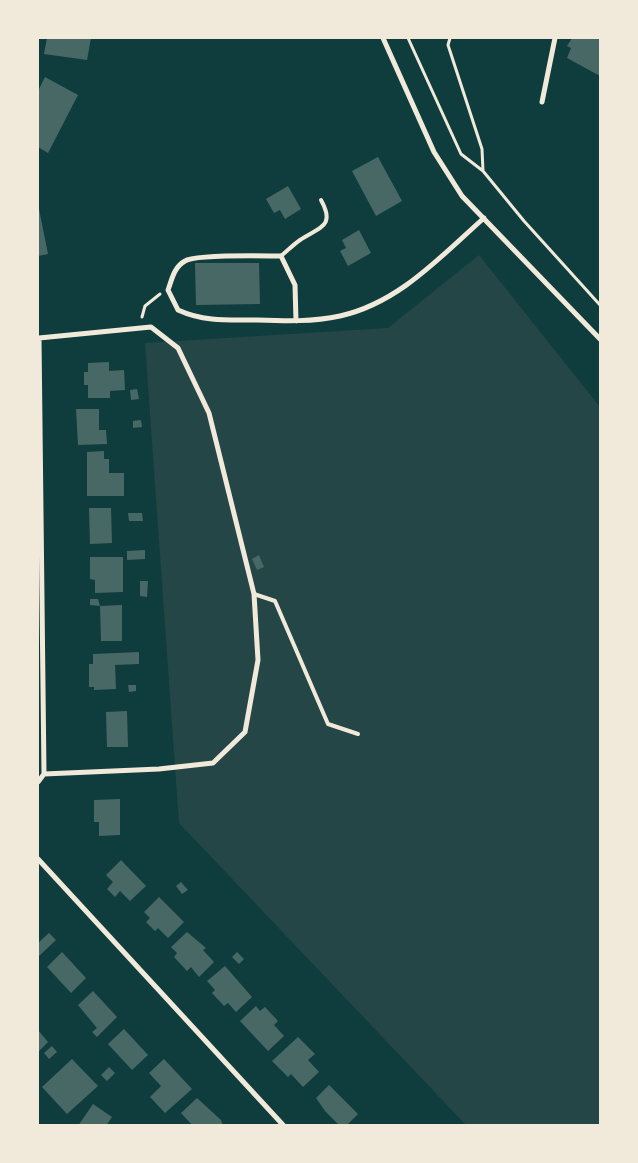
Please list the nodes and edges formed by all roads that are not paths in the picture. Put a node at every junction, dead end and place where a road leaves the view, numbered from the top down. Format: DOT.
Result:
graph roads {
  1 [pos="383,38"];
  2 [pos="555,38"];
  3 [pos="542,102"];
  4 [pos="321,200"];
  5 [pos="484,218"];
  6 [pos="281,256"];
  7 [pos="296,321"];
  8 [pos="600,338"];
  9 [pos="254,594"];
  10 [pos="358,734"];
  11 [pos="44,774"];
  12 [pos="38,782"];
  13 [pos="38,860"];
  14 [pos="284,1126"];
  1 -- 5 [label="street"];
  2 -- 3 [label="street"];
  4 -- 6 [label="lane"];
  5 -- 7 [label="street"];
  5 -- 8 [label="street"];
  6 -- 7 [label="street"];
  6 -- 7 [label="street"];
  9 -- 10 [label="lane"];
  9 -- 11 [label="street"];
  9 -- 11 [label="street"];
  11 -- 12 [label="street"];
  13 -- 14 [label="street"];
}
